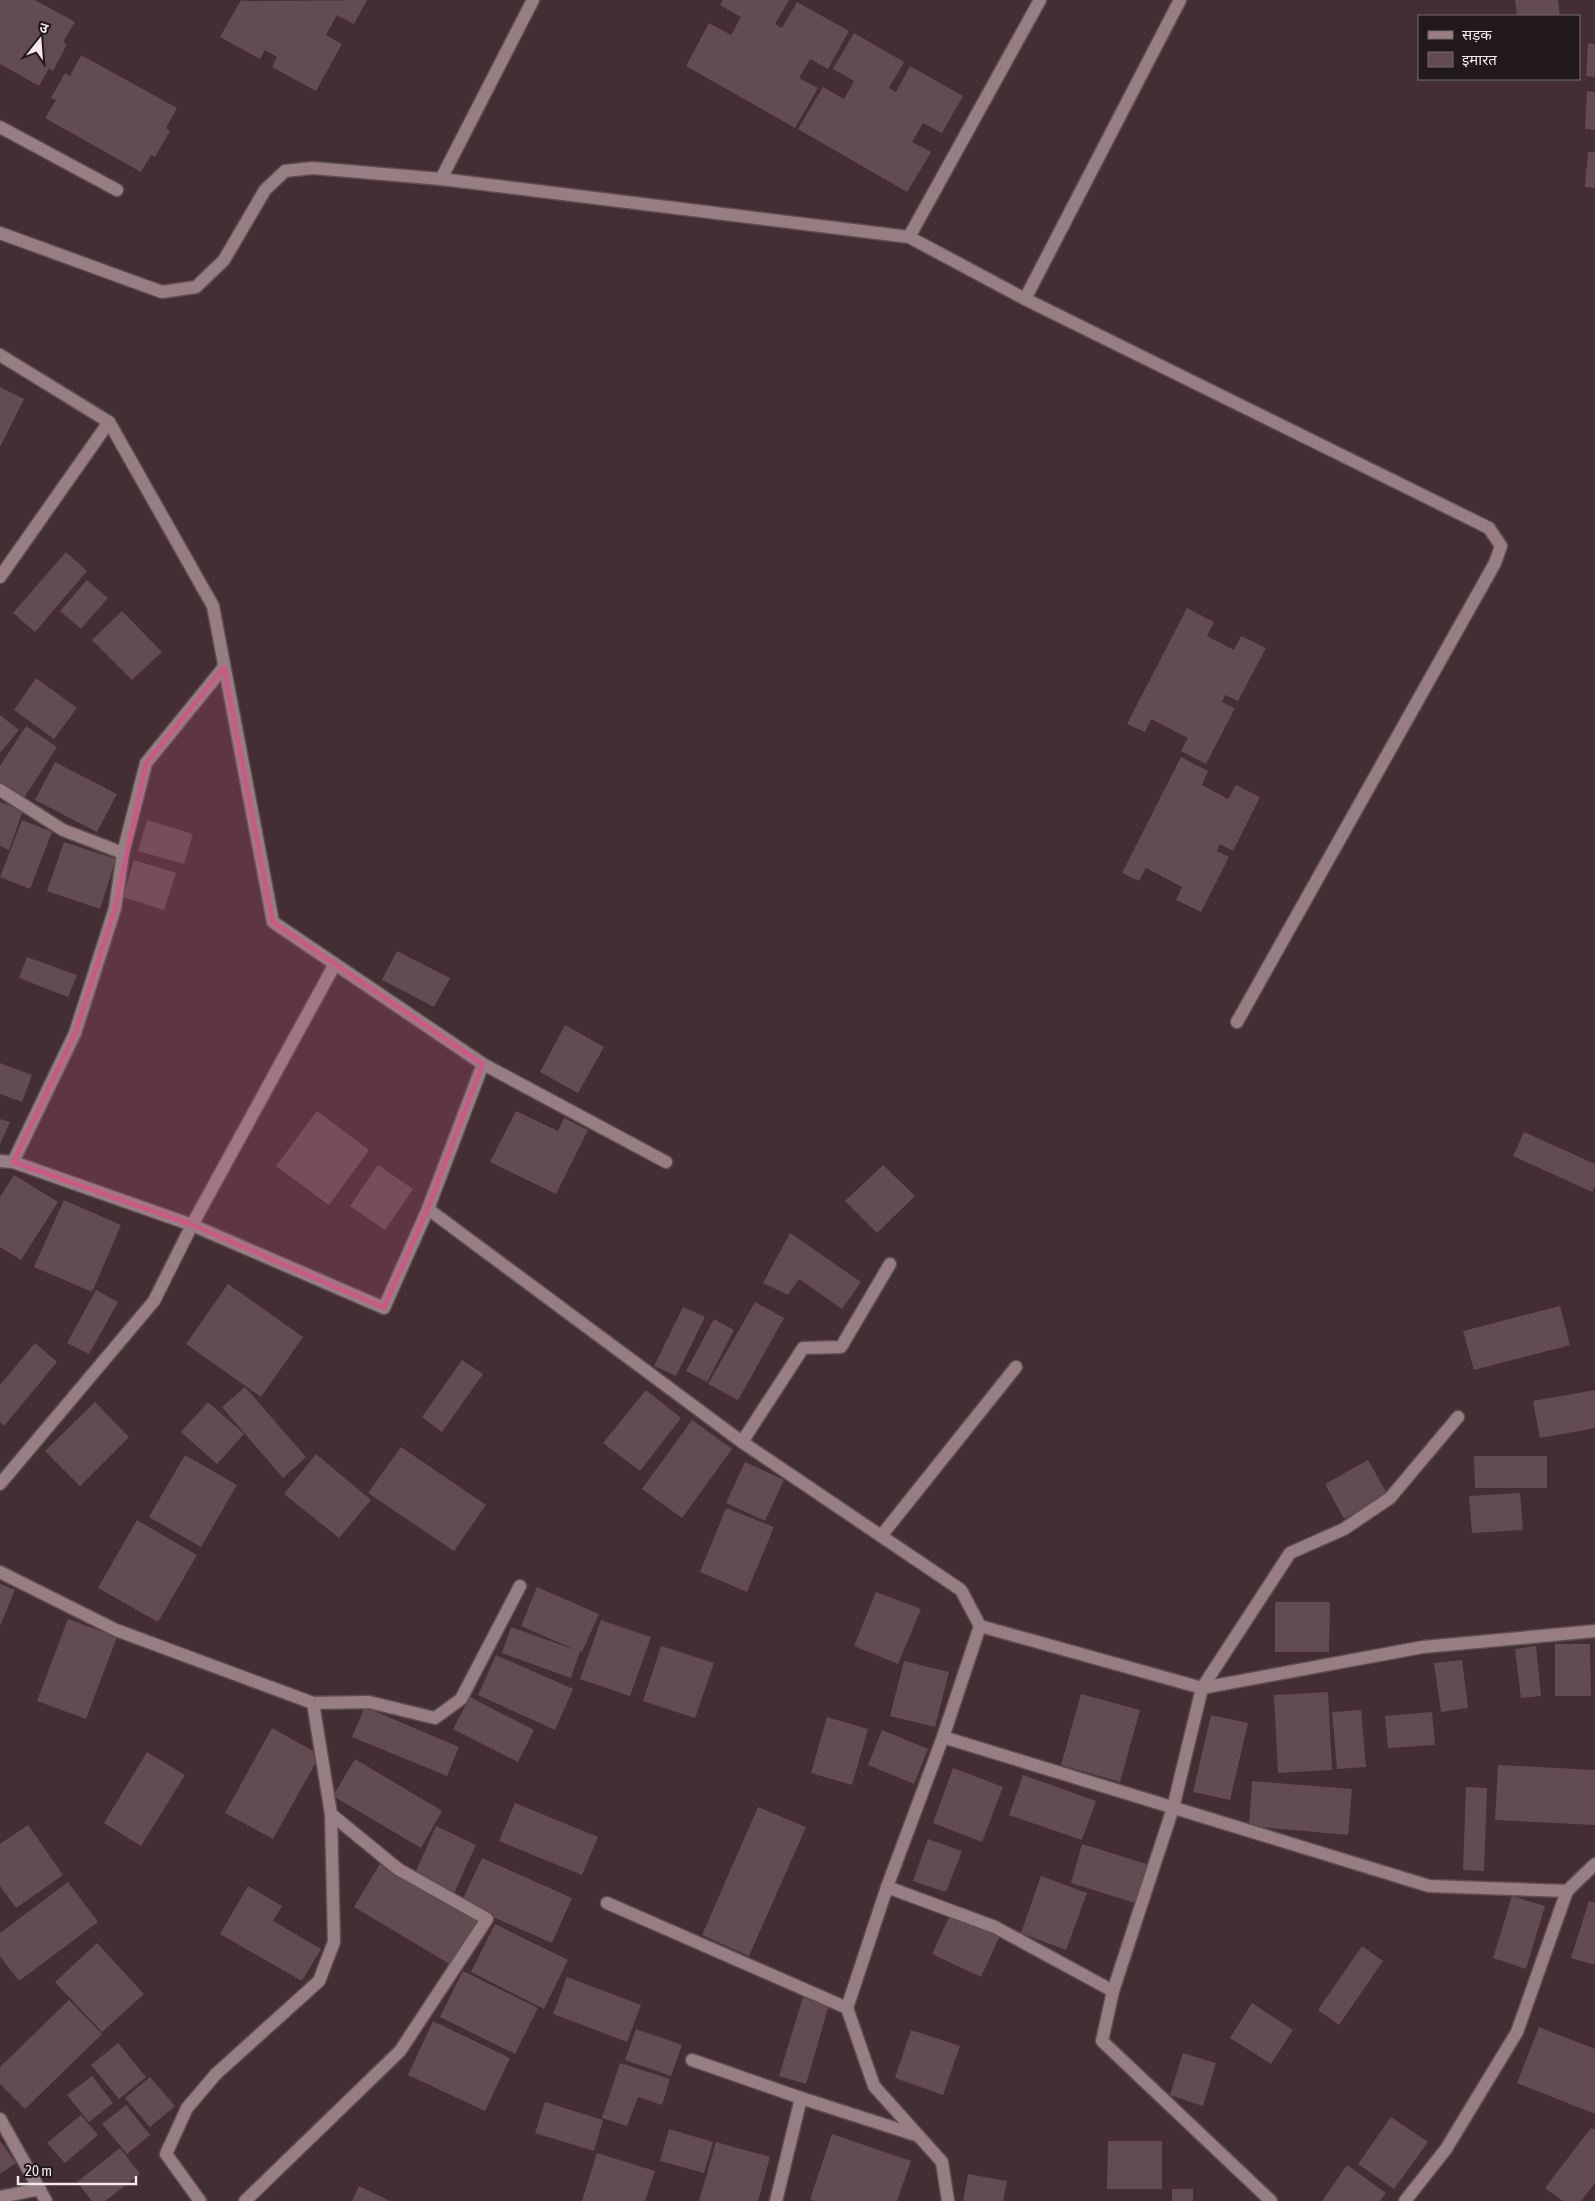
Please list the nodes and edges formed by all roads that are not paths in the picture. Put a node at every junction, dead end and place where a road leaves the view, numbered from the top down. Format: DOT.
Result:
graph roads {
  1 [pos="533,0"];
  2 [pos="1040,0"];
  3 [pos="1180,0"];
  4 [pos="0,127"];
  5 [pos="441,179"];
  6 [pos="117,190"];
  7 [pos="0,233"];
  8 [pos="909,238"];
  9 [pos="1025,299"];
  10 [pos="0,355"];
  11 [pos="109,422"];
  12 [pos="0,577"];
  13 [pos="224,667"];
  14 [pos="0,790"];
  15 [pos="124,853"];
  16 [pos="335,964"];
  17 [pos="1237,1022"];
  18 [pos="483,1064"];
  19 [pos="0,1161"];
  20 [pos="13,1162"];
  21 [pos="666,1162"];
  22 [pos="428,1209"];
  23 [pos="192,1225"];
  24 [pos="890,1264"];
  25 [pos="1016,1367"];
  26 [pos="1458,1418"];
  27 [pos="742,1442"];
  28 [pos="0,1484"];
  29 [pos="882,1536"];
  30 [pos="0,1572"];
  31 [pos="520,1586"];
  32 [pos="980,1626"];
  33 [pos="1595,1632"];
  34 [pos="1202,1688"];
  35 [pos="313,1703"];
  36 [pos="944,1737"];
  37 [pos="1173,1808"];
  38 [pos="331,1814"];
  39 [pos="1595,1864"];
  40 [pos="887,1887"];
  41 [pos="1567,1890"];
  42 [pos="608,1903"];
  43 [pos="1112,1991"];
  44 [pos="847,2008"];
  45 [pos="692,2060"];
  46 [pos="801,2098"];
  47 [pos="0,2119"];
  48 [pos="916,2135"];
  49 [pos="40,2189"];
  50 [pos="0,2197"];
  51 [pos="46,2201"];
  52 [pos="200,2201"];
  53 [pos="245,2201"];
  54 [pos="776,2201"];
  55 [pos="948,2201"];
  56 [pos="1271,2201"];
  57 [pos="1405,2201"];
  1 -- 5 [label="street"];
  2 -- 8 [label="street"];
  3 -- 9 [label="street"];
  4 -- 6 [label="street"];
  5 -- 7 [label="street"];
  5 -- 8 [label="street"];
  8 -- 9 [label="street"];
  9 -- 17 [label="street"];
  10 -- 11 [label="street"];
  11 -- 12 [label="street"];
  11 -- 13 [label="street"];
  13 -- 15 [label="street"];
  13 -- 16 [label="street"];
  14 -- 15 [label="street"];
  15 -- 20 [label="street"];
  16 -- 18 [label="street"];
  16 -- 23 [label="street"];
  18 -- 21 [label="street"];
  18 -- 22 [label="street"];
  19 -- 20 [label="street"];
  20 -- 23 [label="street"];
  22 -- 23 [label="street"];
  22 -- 27 [label="street"];
  23 -- 28 [label="street"];
  24 -- 27 [label="street"];
  25 -- 29 [label="street"];
  26 -- 34 [label="street"];
  27 -- 29 [label="street"];
  29 -- 32 [label="street"];
  30 -- 35 [label="street"];
  31 -- 35 [label="street"];
  32 -- 34 [label="street"];
  32 -- 36 [label="street"];
  33 -- 34 [label="street"];
  34 -- 37 [label="street"];
  35 -- 38 [label="street"];
  36 -- 37 [label="street"];
  36 -- 40 [label="street"];
  37 -- 41 [label="street"];
  37 -- 43 [label="street"];
  38 -- 52 [label="street"];
  38 -- 53 [label="street"];
  39 -- 41 [label="street"];
  40 -- 43 [label="street"];
  40 -- 44 [label="street"];
  41 -- 57 [label="street"];
  42 -- 44 [label="street"];
  43 -- 56 [label="street"];
  44 -- 48 [label="street"];
  45 -- 46 [label="street"];
  46 -- 48 [label="street"];
  46 -- 54 [label="street"];
  47 -- 49 [label="street"];
  48 -- 55 [label="street"];
  49 -- 50 [label="street"];
  49 -- 51 [label="street"];
}
